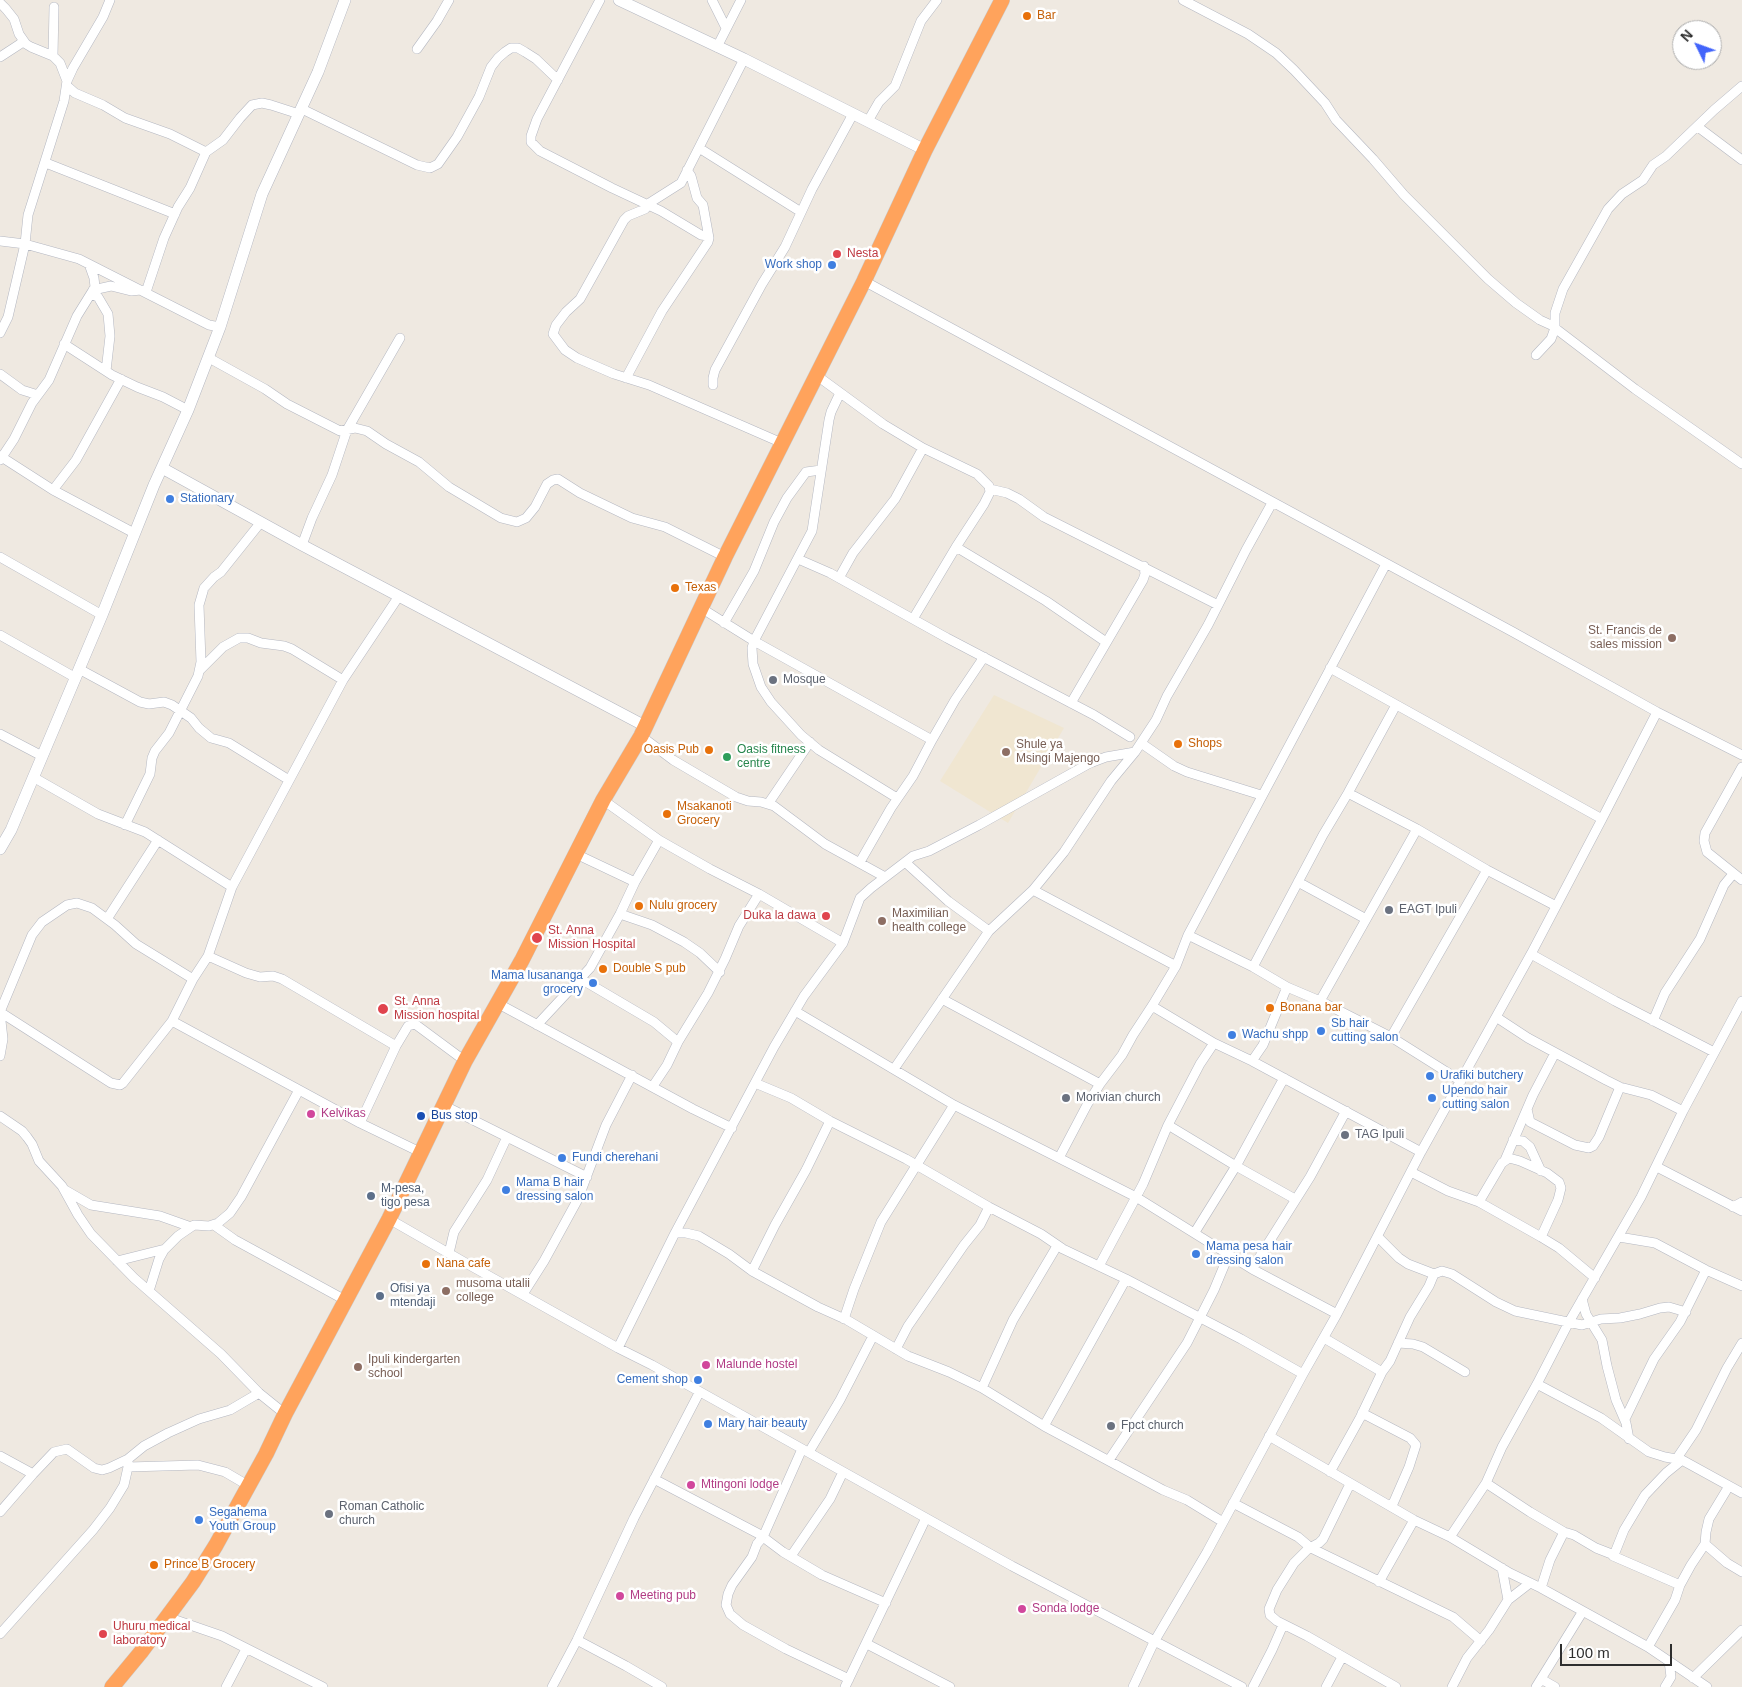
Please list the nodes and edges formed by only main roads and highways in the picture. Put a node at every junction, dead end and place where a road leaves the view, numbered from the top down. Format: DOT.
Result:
graph roads {
  1 [pos="1002,0"];
  2 [pos="112,1687"];
  1 -- 2 [label="highway"];
}
